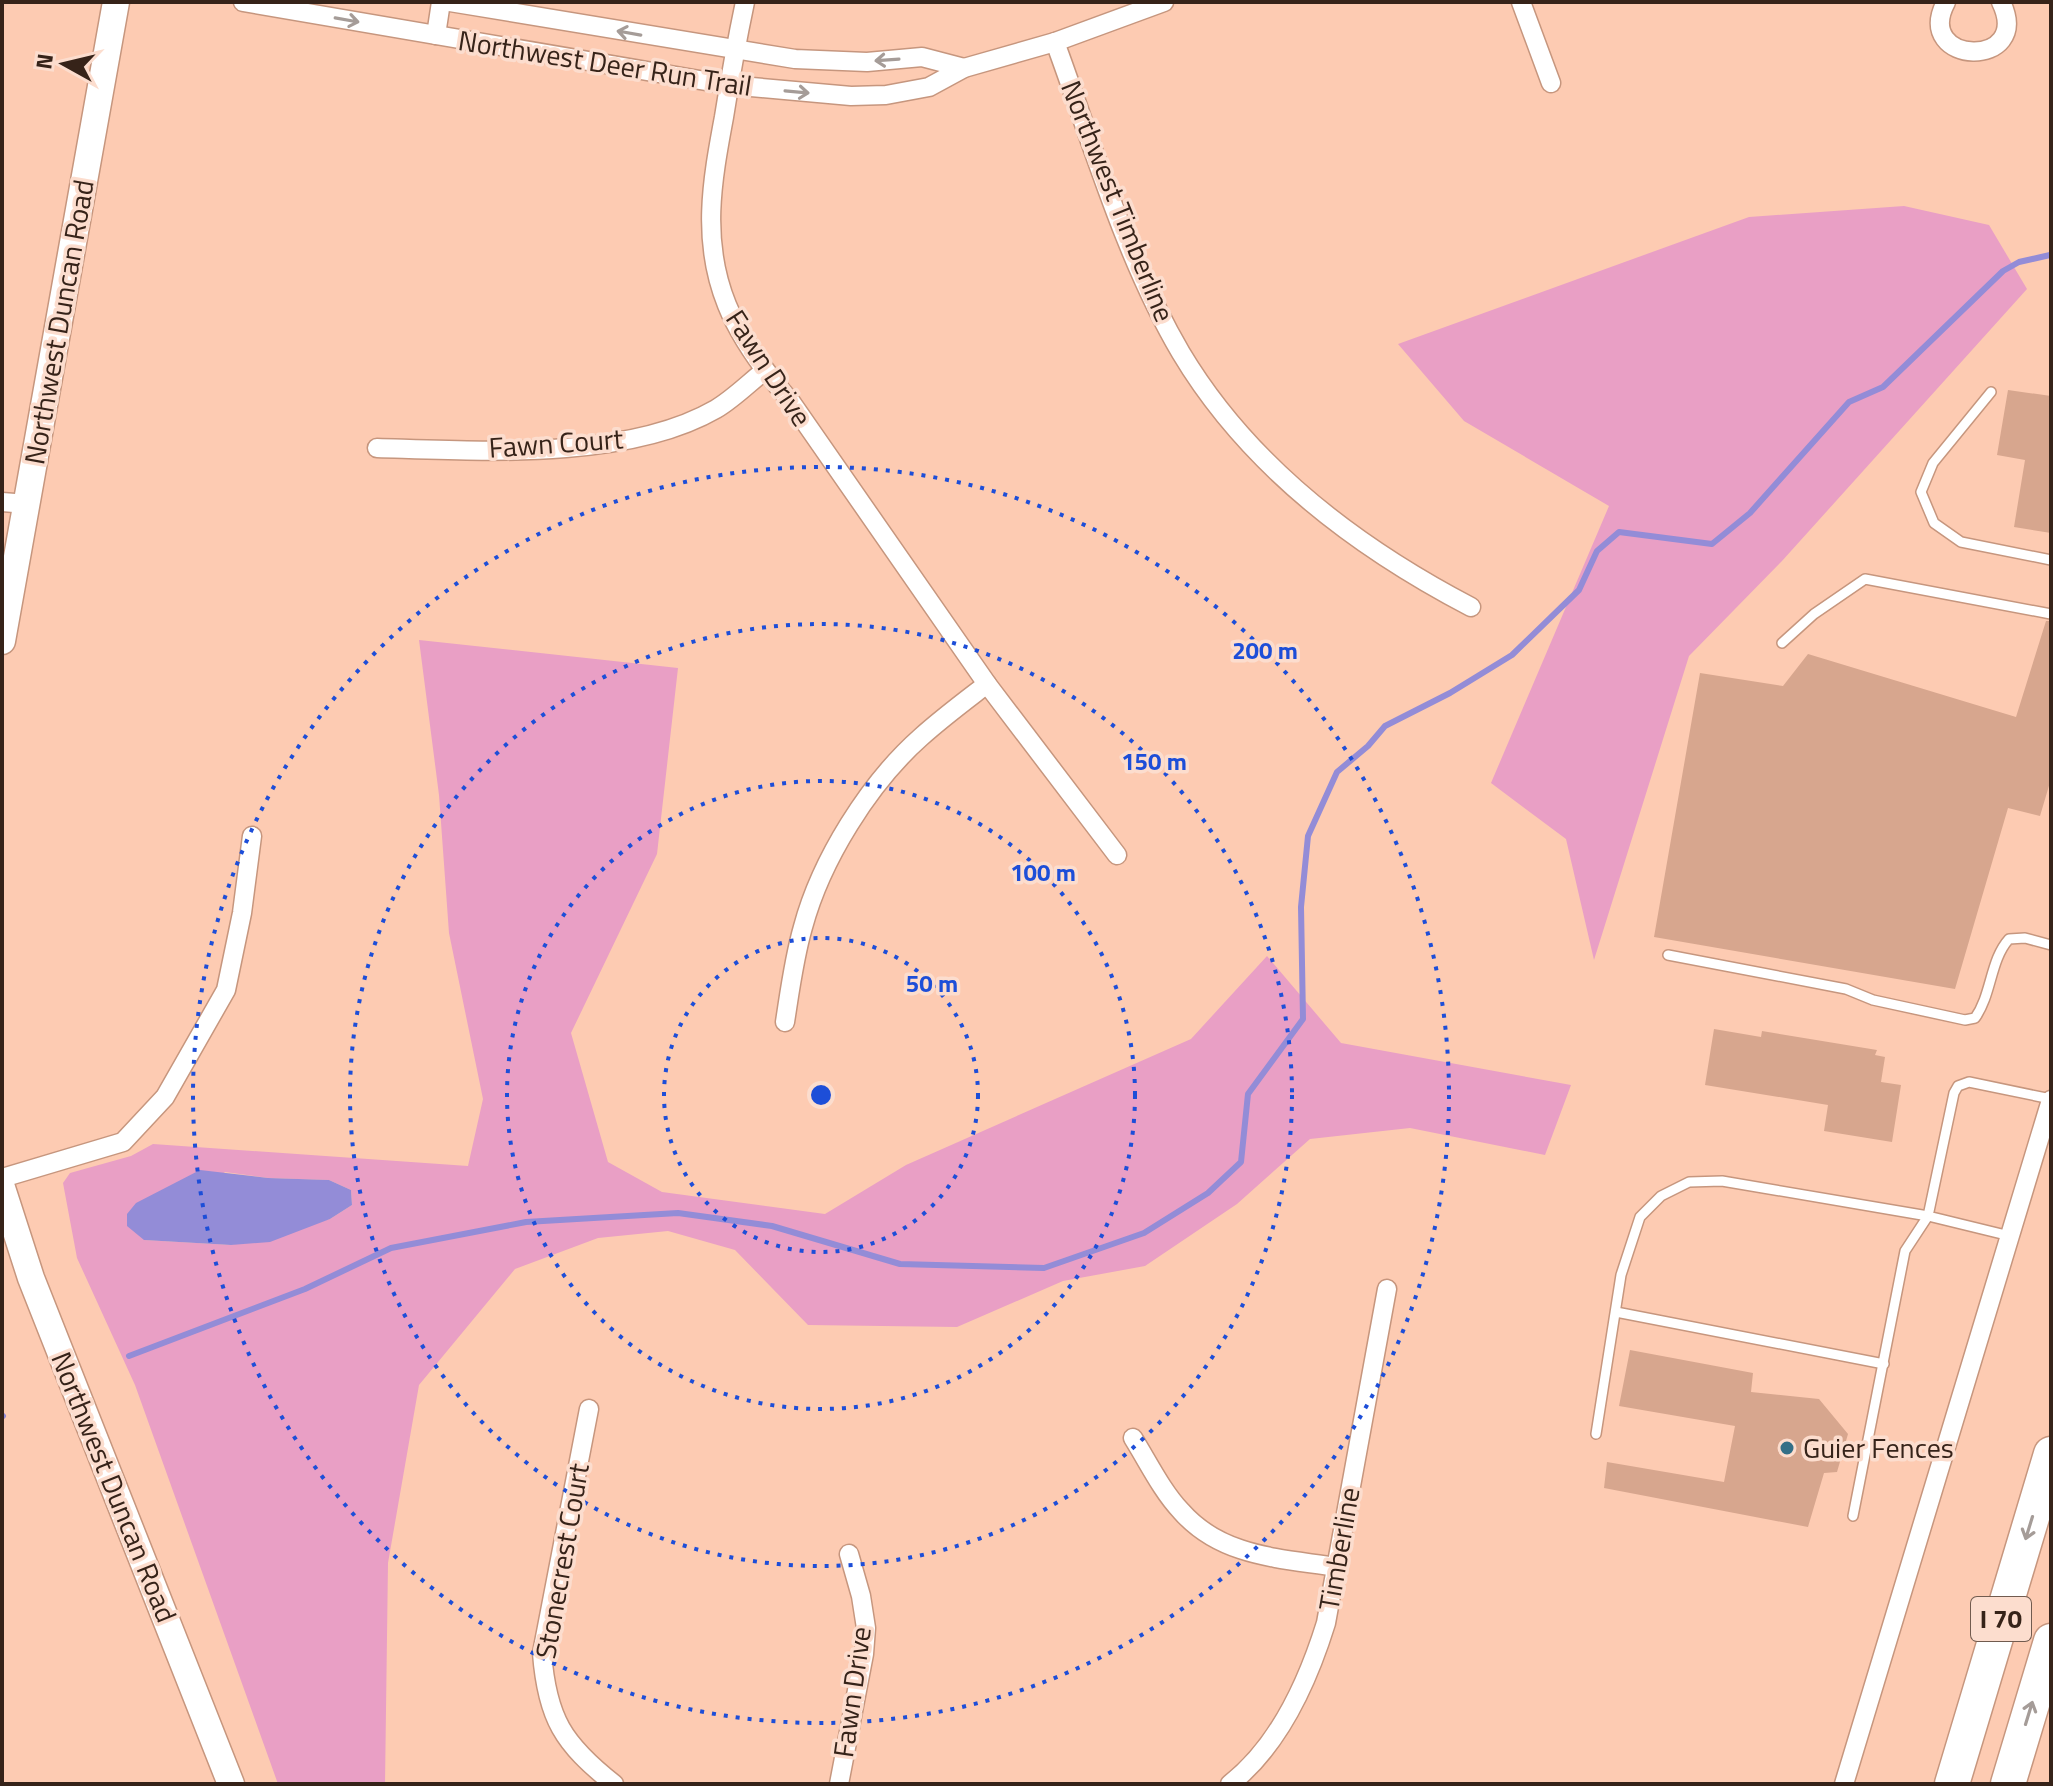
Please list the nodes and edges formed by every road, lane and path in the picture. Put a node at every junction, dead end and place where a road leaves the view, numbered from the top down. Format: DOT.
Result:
graph roads {
  1 [pos="116,2"];
  2 [pos="243,2"];
  3 [pos="441,2"];
  4 [pos="450,2"];
  5 [pos="745,2"];
  6 [pos="1164,2"];
  7 [pos="1521,2"];
  8 [pos="1946,2"];
  9 [pos="2001,2"];
  10 [pos="436,35"];
  11 [pos="1055,42"];
  12 [pos="735,51"];
  13 [pos="964,68"];
  14 [pos="1551,83"];
  15 [pos="729,85"];
  16 [pos="764,371"];
  17 [pos="1991,392"];
  18 [pos="377,448"];
  19 [pos="15,503"];
  20 [pos="2051,560"];
  21 [pos="1471,607"];
  22 [pos="2051,614"];
  23 [pos="2,641"];
  24 [pos="1782,643"];
  25 [pos="987,684"];
  26 [pos="252,836"];
  27 [pos="1117,855"];
  28 [pos="2051,945"];
  29 [pos="1668,955"];
  30 [pos="785,1022"];
  31 [pos="2051,1099"];
  32 [pos="2,1178"];
  33 [pos="2,1188"];
  34 [pos="1928,1216"];
  35 [pos="2010,1236"];
  36 [pos="1387,1289"];
  37 [pos="1616,1312"];
  38 [pos="1884,1364"];
  39 [pos="589,1409"];
  40 [pos="1596,1434"];
  41 [pos="1133,1438"];
  42 [pos="2051,1454"];
  43 [pos="1853,1516"];
  44 [pos="849,1554"];
  45 [pos="1336,1567"];
  46 [pos="2051,1641"];
  47 [pos="231,1784"];
  48 [pos="614,1784"];
  49 [pos="839,1784"];
  50 [pos="1230,1784"];
  51 [pos="1844,1784"];
  52 [pos="1952,1784"];
  53 [pos="2008,1784"];
  1 -- 19 [label="street, Northwest Duncan Road"];
  2 -- 10 [label="street, Northwest Deer Run Trail, one-way"];
  3 -- 10 [label="street"];
  12 -- 4 [label="street, Northwest Deer Run Trail, one-way"];
  5 -- 12 [label="street, Fawn Drive"];
  6 -- 11 [label="street, Northwest Deer Run Trail"];
  7 -- 14 [label="street"];
  8 -- 9 [label="street"];
  10 -- 15 [label="street, Northwest Deer Run Trail"];
  11 -- 13 [label="street, Northwest Deer Run Trail"];
  11 -- 21 [label="street, Northwest Timberline"];
  13 -- 12 [label="street, Northwest Deer Run Trail, one-way"];
  12 -- 15 [label="street, Fawn Drive"];
  15 -- 13 [label="street, Northwest Deer Run Trail, one-way"];
  15 -- 16 [label="street, Fawn Drive"];
  16 -- 18 [label="street, Fawn Court"];
  16 -- 25 [label="street, Fawn Drive"];
  17 -- 20 [label="lane"];
  19 -- 23 [label="street, Northwest Duncan Road"];
  22 -- 24 [label="lane"];
  25 -- 27 [label="street, Fawn Drive"];
  25 -- 30 [label="street"];
  26 -- 32 [label="street"];
  28 -- 29 [label="lane"];
  31 -- 34 [label="lane"];
  31 -- 35 [label="street"];
  33 -- 47 [label="street, Northwest Duncan Road"];
  34 -- 35 [label="lane"];
  34 -- 37 [label="lane"];
  34 -- 38 [label="lane"];
  35 -- 51 [label="street"];
  36 -- 45 [label="street, Timberline"];
  37 -- 38 [label="lane"];
  37 -- 40 [label="lane"];
  38 -- 43 [label="lane"];
  39 -- 48 [label="street, Stonecrest Court"];
  41 -- 45 [label="street"];
  42 -- 52 [label="highway, I 70, one-way"];
  44 -- 49 [label="street, Fawn Drive"];
  45 -- 50 [label="street, Timberline"];
  53 -- 46 [label="highway, I 70, one-way"];
}
